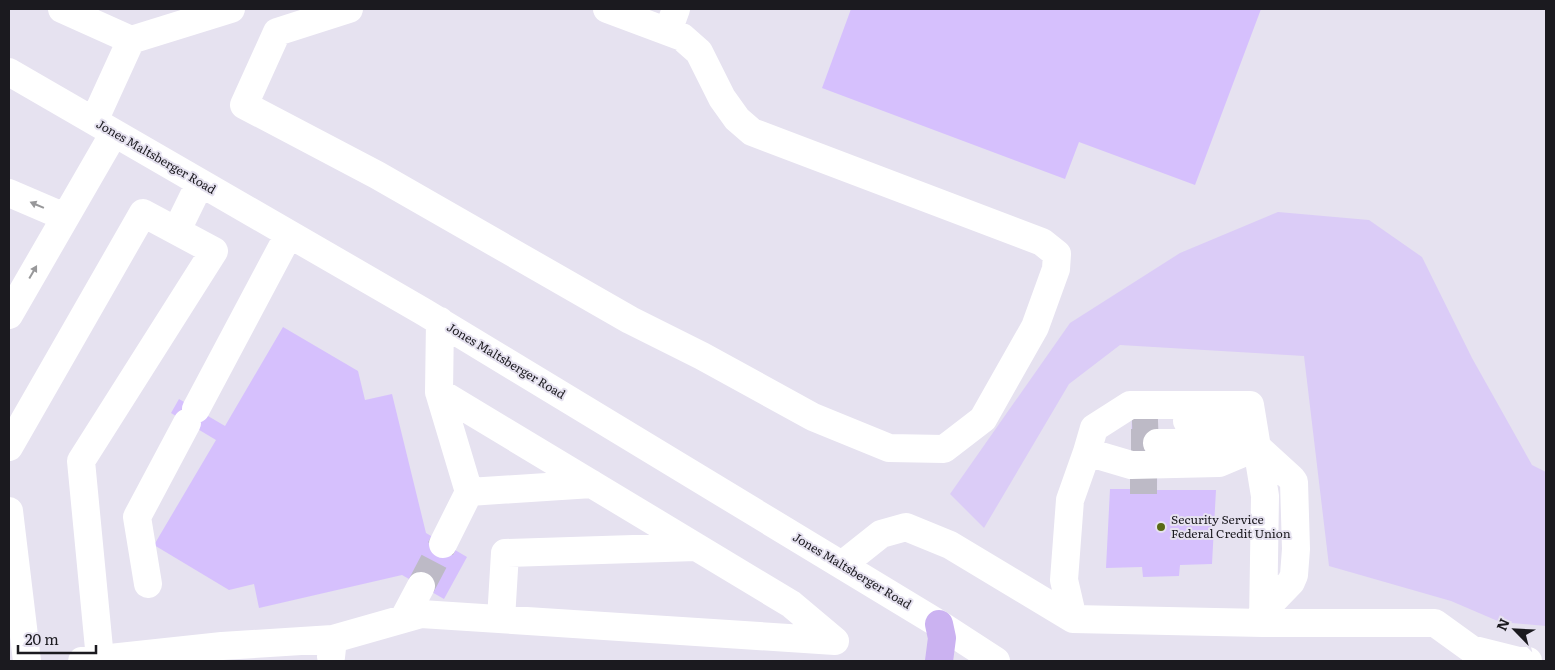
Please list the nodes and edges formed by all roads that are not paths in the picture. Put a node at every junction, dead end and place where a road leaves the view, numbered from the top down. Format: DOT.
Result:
graph roads {
  1 [pos="62,9"];
  2 [pos="349,9"];
  3 [pos="607,9"];
  4 [pos="213,11"];
  5 [pos="672,20"];
  6 [pos="131,40"];
  7 [pos="9,72"];
  8 [pos="104,127"];
  9 [pos="200,183"];
  10 [pos="9,193"];
  11 [pos="65,217"];
  12 [pos="177,230"];
  13 [pos="289,234"];
  14 [pos="9,315"];
  15 [pos="440,321"];
  16 [pos="439,392"];
  17 [pos="9,447"];
  18 [pos="1257,447"];
  19 [pos="1087,452"];
  20 [pos="1130,480"];
  21 [pos="1157,480"];
  22 [pos="592,484"];
  23 [pos="469,492"];
  24 [pos="9,511"];
  25 [pos="443,544"];
  26 [pos="696,547"];
  27 [pos="842,565"];
  28 [pos="148,584"];
  29 [pos="421,586"];
  30 [pos="1263,617"];
  31 [pos="404,618"];
  32 [pos="501,619"];
  33 [pos="1073,619"];
  34 [pos="939,624"];
  35 [pos="332,655"];
  36 [pos="91,660"];
  37 [pos="27,661"];
  38 [pos="940,661"];
  39 [pos="996,661"];
  40 [pos="1528,661"];
  1 -- 6 [label="street"];
  2 -- 5 [label="street"];
  3 -- 5 [label="street"];
  4 -- 6 [label="street"];
  6 -- 8 [label="street"];
  7 -- 8 [label="street, Jones Maltsberger Road"];
  8 -- 9 [label="street, Jones Maltsberger Road"];
  8 -- 11 [label="street"];
  9 -- 12 [label="street"];
  9 -- 13 [label="street, Jones Maltsberger Road"];
  11 -- 10 [label="street, one-way"];
  14 -- 11 [label="street, one-way"];
  12 -- 17 [label="street"];
  12 -- 36 [label="street"];
  13 -- 15 [label="street, Jones Maltsberger Road"];
  13 -- 28 [label="street"];
  15 -- 16 [label="street"];
  15 -- 27 [label="street, Jones Maltsberger Road"];
  16 -- 22 [label="street"];
  16 -- 23 [label="street"];
  18 -- 19 [label="street"];
  18 -- 19 [label="street"];
  18 -- 19 [label="street"];
  18 -- 21 [label="street"];
  18 -- 30 [label="street"];
  19 -- 20 [label="street"];
  19 -- 33 [label="street"];
  22 -- 23 [label="street"];
  22 -- 26 [label="street"];
  23 -- 25 [label="street"];
  24 -- 37 [label="street"];
  26 -- 32 [label="street"];
  26 -- 32 [label="street"];
  27 -- 33 [label="street"];
  27 -- 34 [label="street, Jones Maltsberger Road"];
  29 -- 31 [label="street"];
  30 -- 33 [label="street"];
  30 -- 40 [label="street"];
  31 -- 32 [label="street"];
  31 -- 35 [label="street"];
  34 -- 38 [label="main road"];
  34 -- 39 [label="street, Jones Maltsberger Road"];
  35 -- 36 [label="street"];
}
